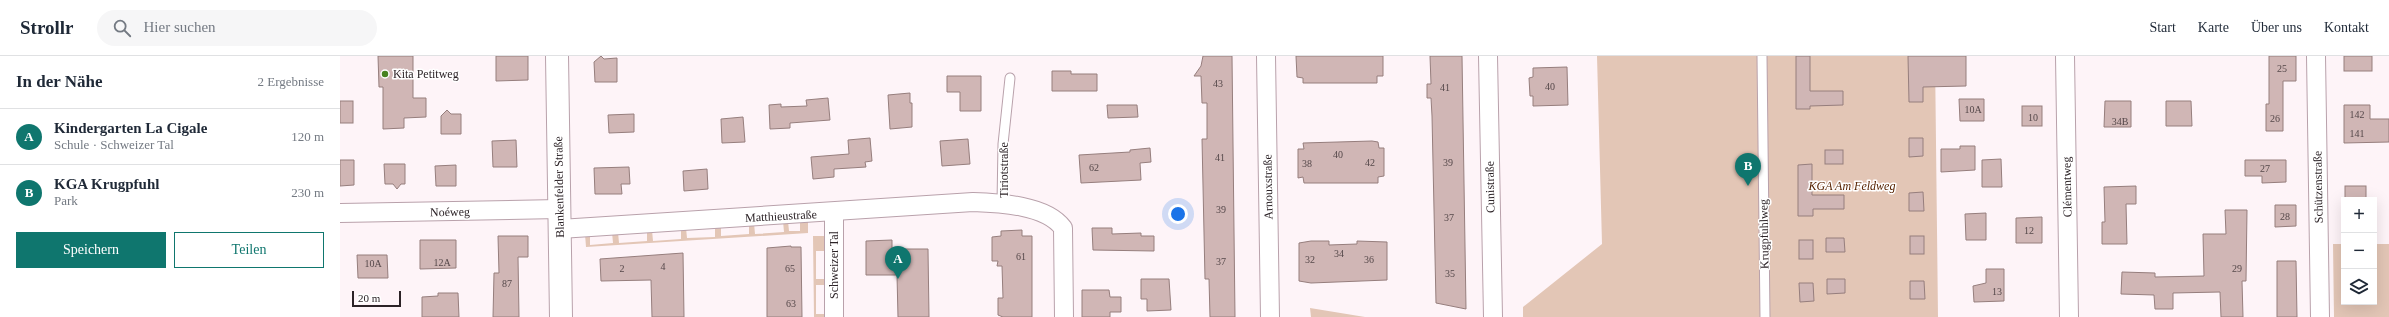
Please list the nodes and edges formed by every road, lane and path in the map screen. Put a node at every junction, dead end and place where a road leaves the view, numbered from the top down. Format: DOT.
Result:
graph roads {
  1 [pos="557,56"];
  2 [pos="1266,56"];
  3 [pos="1488,56"];
  4 [pos="1762,56"];
  5 [pos="2065,56"];
  6 [pos="2316,56"];
  7 [pos="1010,78"];
  8 [pos="1002,203"];
  9 [pos="834,212"];
  10 [pos="340,213"];
  11 [pos="560,219"];
  12 [pos="562,317"];
  13 [pos="834,317"];
  14 [pos="1064,317"];
  15 [pos="1270,317"];
  16 [pos="1492,317"];
  17 [pos="1766,317"];
  18 [pos="2069,317"];
  19 [pos="2320,317"];
  1 -- 11 [label="street, Blankenfelder Straße"];
  2 -- 15 [label="street, Arnouxstraße"];
  3 -- 16 [label="street, Cunistraße"];
  4 -- 17 [label="lane, Krugpfuhlweg"];
  5 -- 18 [label="street, Clémentweg"];
  6 -- 19 [label="street, Schützenstraße"];
  7 -- 8 [label="lane, Tiriotstraße"];
  8 -- 9 [label="street, Matthieustraße"];
  8 -- 14 [label="street, Tiriotstraße"];
  9 -- 11 [label="street, Matthieustraße"];
  9 -- 13 [label="street, Schweizer Tal"];
  10 -- 11 [label="street, Noéweg"];
  11 -- 12 [label="street, Blankenfelder Straße"];
}
